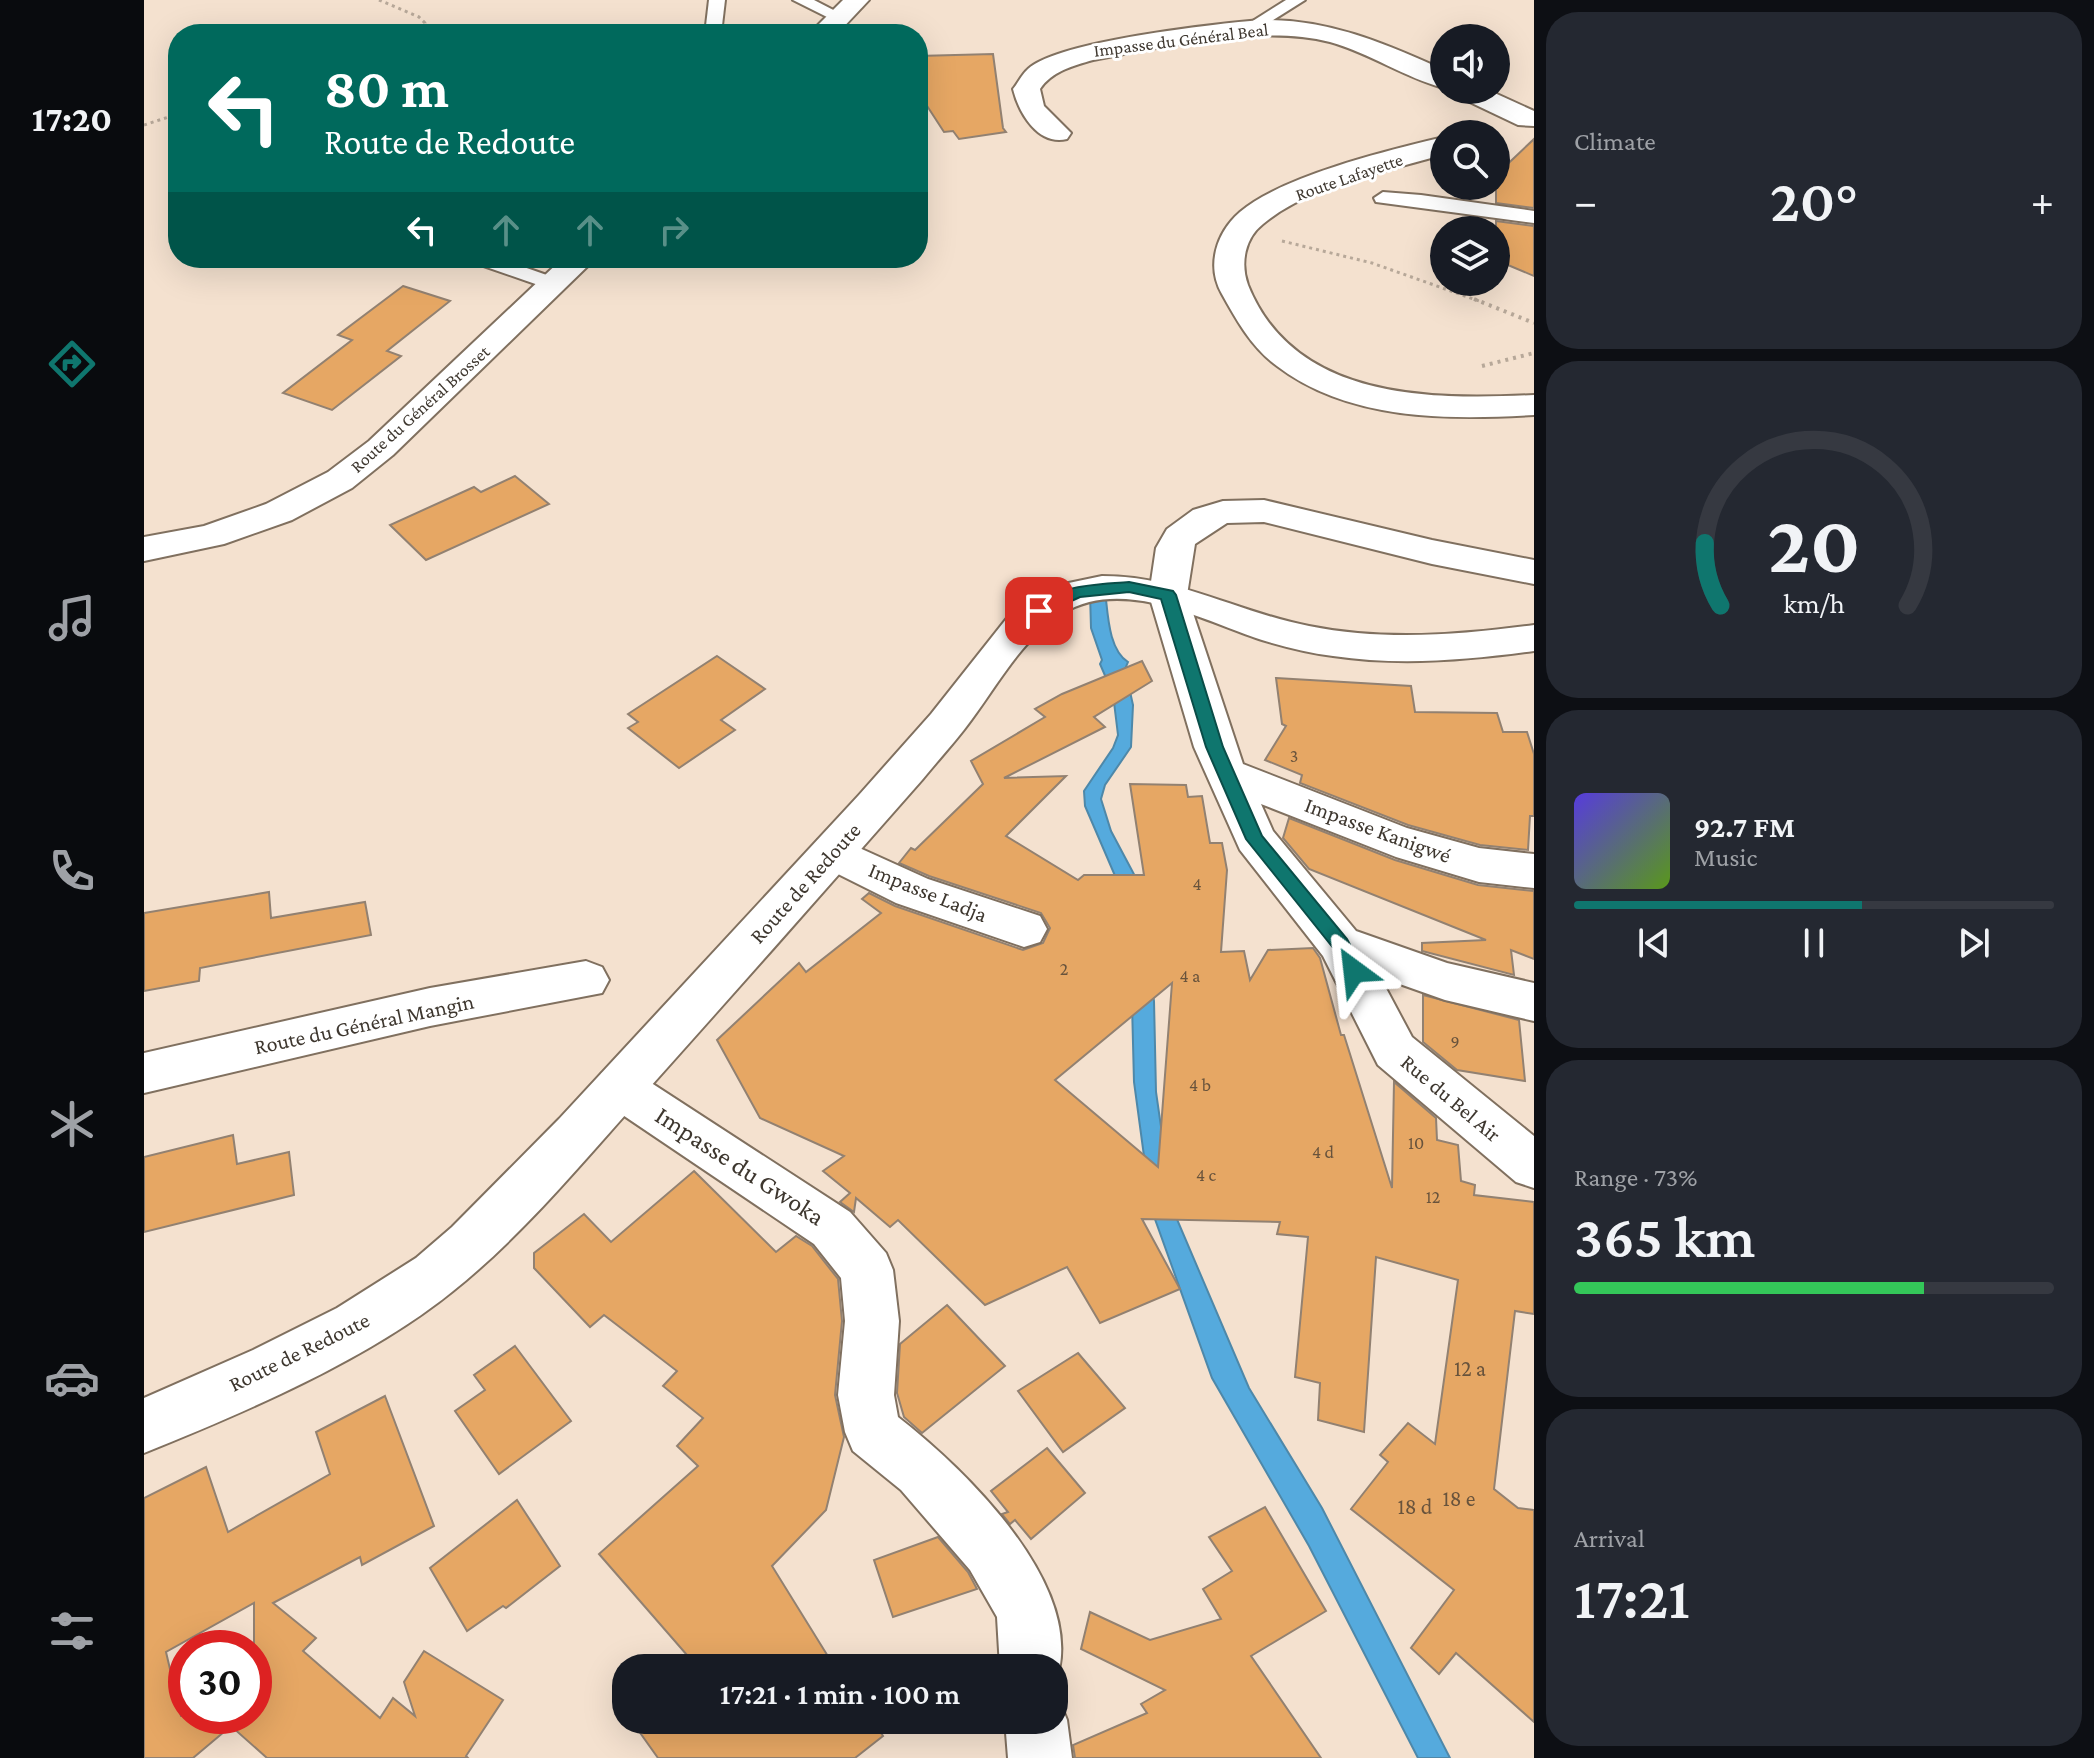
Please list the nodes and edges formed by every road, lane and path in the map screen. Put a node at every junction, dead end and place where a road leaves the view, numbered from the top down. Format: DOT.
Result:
graph roads {
  1 [pos="379,0"];
  2 [pos="717,0"];
  3 [pos="801,0"];
  4 [pos="1297,0"];
  5 [pos="839,17"];
  6 [pos="425,24"];
  7 [pos="714,24"];
  8 [pos="1245,31"];
  9 [pos="1430,74"];
  10 [pos="1498,104"];
  11 [pos="168,117"];
  12 [pos="1532,119"];
  13 [pos="144,125"];
  14 [pos="1510,125"];
  15 [pos="1057,133"];
  16 [pos="1430,149"];
  17 [pos="1383,198"];
  18 [pos="1534,217"];
  19 [pos="1268,238"];
  20 [pos="508,268"];
  21 [pos="571,268"];
  22 [pos="554,284"];
  23 [pos="1534,323"];
  24 [pos="1534,353"];
  25 [pos="1482,366"];
  26 [pos="1534,405"];
  27 [pos="144,549"];
  28 [pos="1534,572"];
  29 [pos="1168,595"];
  30 [pos="1534,638"];
  31 [pos="1227,774"];
  32 [pos="833,852"];
  33 [pos="1534,871"];
  34 [pos="1024,929"];
  35 [pos="1340,944"];
  36 [pos="586,980"];
  37 [pos="1534,1002"];
  38 [pos="144,1073"];
  39 [pos="619,1087"];
  40 [pos="1534,1166"];
  41 [pos="144,1426"];
  42 [pos="1030,1654"];
  43 [pos="1037,1734"];
  44 [pos="1040,1758"];
  1 -- 6 [label="path"];
  2 -- 7 [label="lane"];
  3 -- 5 [label="lane"];
  4 -- 8 [label="lane"];
  8 -- 9 [label="street, Impasse du Général Beal"];
  8 -- 15 [label="street, Impasse du Général Beal"];
  10 -- 12 [label="street"];
  11 -- 13 [label="path"];
  12 -- 14 [label="street"];
  16 -- 26 [label="street, Route Lafayette"];
  17 -- 18 [label="lane"];
  19 -- 23 [label="path"];
  20 -- 22 [label="lane"];
  21 -- 22 [label="street, Route du Général Brosset"];
  22 -- 27 [label="street, Route du Général Brosset"];
  24 -- 25 [label="path"];
  28 -- 29 [label="street"];
  29 -- 30 [label="street, Route de Redoute"];
  29 -- 31 [label="street, Rue du Bel Air"];
  29 -- 32 [label="street, Route de Redoute"];
  31 -- 33 [label="street, Impasse Kanigwé"];
  31 -- 35 [label="street, Rue du Bel Air"];
  32 -- 34 [label="street, Impasse Ladja"];
  32 -- 39 [label="street, Route de Redoute"];
  35 -- 37 [label="street"];
  35 -- 40 [label="street, Rue du Bel Air"];
  36 -- 38 [label="street, Route du Général Mangin"];
  39 -- 41 [label="street, Route de Redoute"];
  39 -- 42 [label="street, Impasse du Gwoka"];
  43 -- 44 [label="street"];
}
